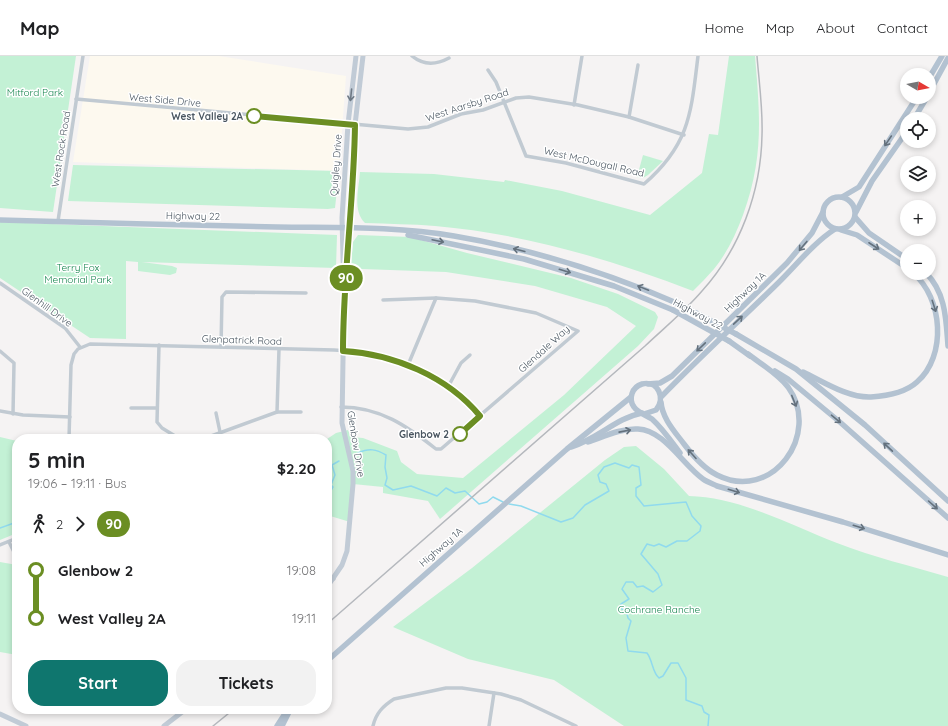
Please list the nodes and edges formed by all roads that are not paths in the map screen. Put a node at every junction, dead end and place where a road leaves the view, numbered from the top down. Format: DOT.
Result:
graph roads {
  1 [pos="83,56"];
  2 [pos="356,56"];
  3 [pos="363,56"];
  4 [pos="412,56"];
  5 [pos="582,56"];
  6 [pos="698,56"];
  7 [pos="942,56"];
  8 [pos="449,58"];
  9 [pos="948,58"];
  10 [pos="638,65"];
  11 [pos="935,68"];
  12 [pos="488,70"];
  13 [pos="936,80"];
  14 [pos="76,99"];
  15 [pos="505,102"];
  16 [pos="912,104"];
  17 [pos="574,105"];
  18 [pos="629,117"];
  19 [pos="348,124"];
  20 [pos="355,125"];
  21 [pos="684,135"];
  22 [pos="900,141"];
  23 [pos="842,197"];
  24 [pos="823,212"];
  25 [pos="855,214"];
  26 [pos="0,220"];
  27 [pos="58,221"];
  28 [pos="342,228"];
  29 [pos="350,228"];
  30 [pos="837,229"];
  31 [pos="386,230"];
  32 [pos="900,254"];
  33 [pos="900,263"];
  34 [pos="919,280"];
  35 [pos="932,280"];
  36 [pos="0,283"];
  37 [pos="306,292"];
  38 [pos="344,297"];
  39 [pos="436,298"];
  40 [pos="383,300"];
  41 [pos="159,345"];
  42 [pos="948,346"];
  43 [pos="80,347"];
  44 [pos="221,347"];
  45 [pos="279,349"];
  46 [pos="0,351"];
  47 [pos="343,351"];
  48 [pos="748,354"];
  49 [pos="470,355"];
  50 [pos="408,365"];
  51 [pos="796,369"];
  52 [pos="648,384"];
  53 [pos="448,387"];
  54 [pos="631,397"];
  55 [pos="661,400"];
  56 [pos="341,407"];
  57 [pos="131,408"];
  58 [pos="157,408"];
  59 [pos="0,411"];
  60 [pos="277,412"];
  61 [pos="301,412"];
  62 [pos="216,413"];
  63 [pos="643,413"];
  64 [pos="13,414"];
  65 [pos="70,416"];
  66 [pos="480,416"];
  67 [pos="220,432"];
  68 [pos="69,434"];
  69 [pos="172,434"];
  70 [pos="215,434"];
  71 [pos="588,442"];
  72 [pos="567,448"];
  73 [pos="689,466"];
  74 [pos="948,501"];
  75 [pos="948,518"];
  76 [pos="12,540"];
  77 [pos="9,542"];
  78 [pos="0,545"];
  79 [pos="12,548"];
  80 [pos="948,555"];
  81 [pos="334,579"];
  82 [pos="332,581"];
  83 [pos="332,657"];
  84 [pos="494,693"];
  85 [pos="0,714"];
  86 [pos="180,714"];
  87 [pos="285,714"];
  88 [pos="287,714"];
  89 [pos="26,726"];
  90 [pos="164,726"];
  91 [pos="277,726"];
  92 [pos="282,726"];
  93 [pos="373,726"];
  94 [pos="489,726"];
  95 [pos="576,726"];
  1 -- 14 [label="street, West Rock Road"];
  2 -- 19 [label="street, Quigley Drive, one-way"];
  3 -- 20 [label="street, Quigley Drive"];
  4 -- 8 [label="street"];
  5 -- 17 [label="street"];
  6 -- 21 [label="street, West McDougall Road"];
  7 -- 11 [label="main road"];
  9 -- 13 [label="main road"];
  10 -- 18 [label="street"];
  12 -- 15 [label="street"];
  14 -- 19 [label="street, West Side Drive"];
  14 -- 27 [label="street, West Rock Road"];
  15 -- 17 [label="street, West Aarsby Road"];
  15 -- 20 [label="street, West Aarsby Road"];
  15 -- 21 [label="street, West McDougall Road"];
  16 -- 23 [label="main road, one-way"];
  17 -- 18 [label="street, West Aarsby Road"];
  18 -- 21 [label="street, West Aarsby Road"];
  19 -- 20 [label="street, West Aarsby Road"];
  19 -- 28 [label="street, Quigley Drive"];
  20 -- 29 [label="street, Quigley Drive"];
  22 -- 25 [label="main road"];
  23 -- 24 [label="main road"];
  23 -- 25 [label="main road"];
  24 -- 30 [label="main road"];
  24 -- 52 [label="main road, Highway 1A, one-way"];
  25 -- 30 [label="main road"];
  25 -- 32 [label="main road"];
  26 -- 27 [label="main road, Highway 22"];
  27 -- 28 [label="main road, Highway 22"];
  28 -- 29 [label="main road, Highway 22"];
  28 -- 38 [label="street, Glenbow Drive"];
  29 -- 31 [label="main road, Highway 22"];
  29 -- 38 [label="street, Glenbow Drive"];
  30 -- 33 [label="main road, one-way"];
  55 -- 30 [label="main road, Highway 1A, one-way"];
  31 -- 48 [label="main road, Highway 22, one-way, bridge"];
  51 -- 31 [label="main road, Highway 22, one-way, bridge"];
  34 -- 51 [label="main road, one-way"];
  35 -- 42 [label="main road"];
  36 -- 43 [label="street, Glenhill Drive"];
  37 -- 44 [label="street"];
  38 -- 47 [label="street, Glenbow Drive"];
  39 -- 40 [label="street"];
  39 -- 50 [label="street"];
  39 -- 66 [label="street, Glendale Way"];
  41 -- 43 [label="street, Glenpatrick Road"];
  41 -- 44 [label="street, Glenpatrick Road"];
  41 -- 58 [label="street"];
  43 -- 65 [label="street"];
  44 -- 45 [label="street, Glenpatrick Road"];
  45 -- 47 [label="street, Glenpatrick Road"];
  45 -- 60 [label="street"];
  46 -- 64 [label="street"];
  47 -- 50 [label="street, Glenpatrick Road"];
  47 -- 56 [label="street, Glenbow Drive"];
  48 -- 55 [label="main road, one-way"];
  48 -- 75 [label="main road, Highway 22, one-way"];
  49 -- 53 [label="street"];
  50 -- 53 [label="street, Glenpatrick Road"];
  74 -- 51 [label="main road, Highway 22, one-way"];
  52 -- 54 [label="main road"];
  52 -- 55 [label="main road"];
  53 -- 66 [label="street, Glenpatrick Road"];
  54 -- 63 [label="main road"];
  54 -- 72 [label="main road, Highway 1A"];
  55 -- 63 [label="main road"];
  56 -- 66 [label="street, Glendale Way"];
  56 -- 81 [label="street, Glenbow Drive"];
  57 -- 58 [label="street"];
  58 -- 69 [label="street"];
  59 -- 64 [label="street"];
  60 -- 61 [label="street"];
  60 -- 67 [label="street"];
  62 -- 67 [label="street"];
  63 -- 71 [label="main road, Highway 1A"];
  63 -- 73 [label="main road"];
  64 -- 65 [label="street"];
  65 -- 68 [label="street"];
  67 -- 70 [label="street"];
  71 -- 72 [label="main road, Highway 1A"];
  71 -- 73 [label="main road, one-way"];
  72 -- 83 [label="main road, Highway 1A"];
  73 -- 80 [label="main road, one-way"];
  76 -- 77 [label="street"];
  77 -- 78 [label="street"];
  77 -- 79 [label="street"];
  81 -- 82 [label="street, Glenbow Drive"];
  84 -- 93 [label="street"];
  84 -- 94 [label="street"];
  84 -- 95 [label="street"];
  85 -- 89 [label="street"];
  86 -- 90 [label="street"];
  87 -- 91 [label="main road"];
  88 -- 92 [label="main road"];
}
